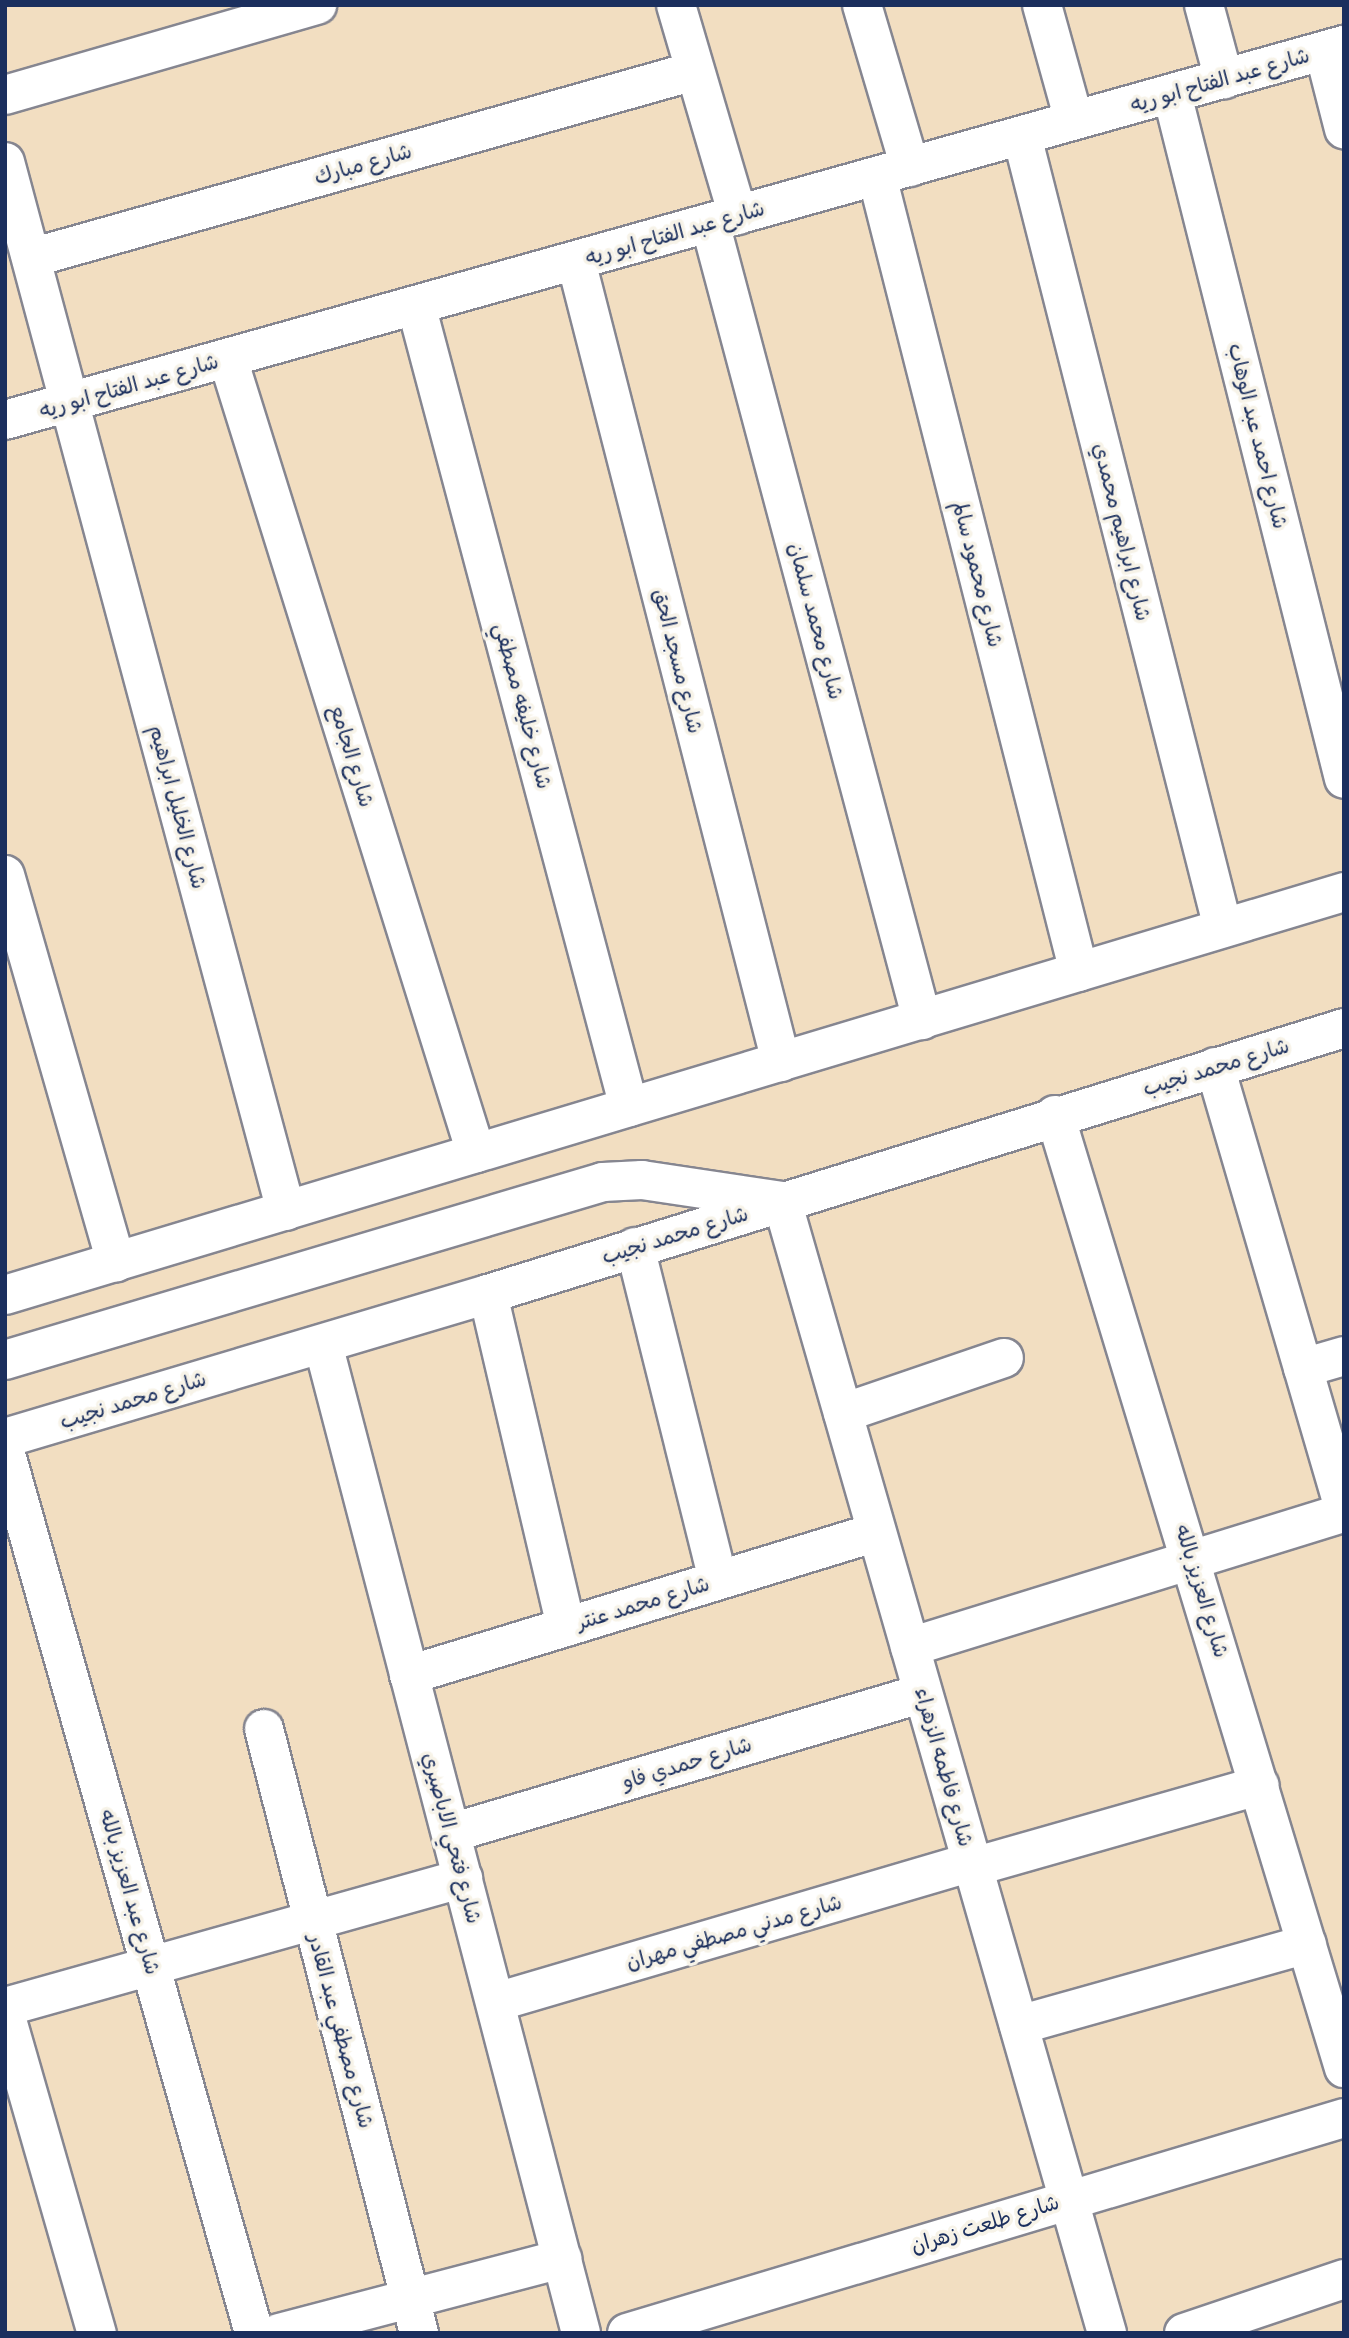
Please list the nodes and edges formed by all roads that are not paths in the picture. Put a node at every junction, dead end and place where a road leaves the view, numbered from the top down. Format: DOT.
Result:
graph roads {
  1 [pos="317,5"];
  2 [pos="676,5"];
  3 [pos="862,5"];
  4 [pos="1042,5"];
  5 [pos="1204,5"];
  6 [pos="1334,48"];
  7 [pos="694,71"];
  8 [pos="1224,79"];
  9 [pos="1172,94"];
  10 [pos="5,95"];
  11 [pos="1074,120"];
  12 [pos="1344,130"];
  13 [pos="1022,136"];
  14 [pos="5,162"];
  15 [pos="893,171"];
  16 [pos="724,219"];
  17 [pos="31,258"];
  18 [pos="576,261"];
  19 [pos="416,305"];
  20 [pos="228,359"];
  21 [pos="69,402"];
  22 [pos="5,420"];
  23 [pos="1344,779"];
  24 [pos="5,875"];
  25 [pos="1344,892"];
  26 [pos="1223,928"];
  27 [pos="1079,972"];
  28 [pos="922,1020"];
  29 [pos="1344,1028"];
  30 [pos="780,1062"];
  31 [pos="1215,1067"];
  32 [pos="629,1107"];
  33 [pos="1055,1115"];
  34 [pos="476,1153"];
  35 [pos="782,1201"];
  36 [pos="286,1211"];
  37 [pos="635,1247"];
  38 [pos="116,1262"];
  39 [pos="488,1294"];
  40 [pos="5,1295"];
  41 [pos="323,1344"];
  42 [pos="1344,1356"];
  43 [pos="1004,1358"];
  44 [pos="5,1360"];
  45 [pos="1303,1368"];
  46 [pos="843,1413"];
  47 [pos="5,1438"];
  48 [pos="5,1451"];
  49 [pos="1344,1511"];
  50 [pos="876,1532"];
  51 [pos="1193,1560"];
  52 [pos="718,1580"];
  53 [pos="566,1627"];
  54 [pos="910,1647"];
  55 [pos="409,1675"];
  56 [pos="923,1693"];
  57 [pos="264,1729"];
  58 [pos="1260,1784"];
  59 [pos="451,1833"];
  60 [pos="972,1864"];
  61 [pos="463,1878"];
  62 [pos="312,1920"];
  63 [pos="1307,1944"];
  64 [pos="151,1966"];
  65 [pos="496,2002"];
  66 [pos="5,2007"];
  67 [pos="5,2012"];
  68 [pos="1018,2025"];
  69 [pos="1344,2068"];
  70 [pos="1344,2118"];
  71 [pos="1069,2199"];
  72 [pos="562,2259"];
  73 [pos="1344,2279"];
  74 [pos="415,2316"];
  75 [pos="97,2333"];
  76 [pos="254,2333"];
  77 [pos="279,2333"];
  78 [pos="581,2333"];
  79 [pos="627,2333"];
  80 [pos="1107,2333"];
  81 [pos="1184,2333"];
  1 -- 10 [label="street"];
  2 -- 7 [label="street, شارع محمد سلمان"];
  3 -- 15 [label="street, شارع محمود سالم"];
  4 -- 11 [label="street"];
  5 -- 8 [label="street"];
  6 -- 8 [label="street, شارع عبد الفتاح ابو ريه"];
  6 -- 12 [label="street"];
  7 -- 16 [label="street, شارع محمد سلمان"];
  7 -- 17 [label="street, شارع مبارك"];
  8 -- 9 [label="street, شارع عبد الفتاح ابو ريه"];
  9 -- 11 [label="street, شارع عبد الفتاح ابو ريه"];
  9 -- 23 [label="street, شارع احمد عبد الوهاب"];
  11 -- 13 [label="street, شارع عبد الفتاح ابو ريه"];
  13 -- 15 [label="street, شارع عبد الفتاح ابو ريه"];
  13 -- 26 [label="street, شارع ابراهيم محمدي"];
  14 -- 17 [label="street, شارع الخليل ابراهيم"];
  15 -- 16 [label="street, شارع عبد الفتاح ابو ريه"];
  15 -- 27 [label="street, شارع محمود سالم"];
  16 -- 18 [label="street, شارع عبد الفتاح ابو ريه"];
  16 -- 28 [label="street, شارع محمد سلمان"];
  17 -- 21 [label="street, شارع الخليل ابراهيم"];
  18 -- 19 [label="street, شارع عبد الفتاح ابو ريه"];
  18 -- 30 [label="street, شارع مسجد الحق"];
  19 -- 20 [label="street, شارع عبد الفتاح ابو ريه"];
  19 -- 32 [label="street, شارع خليفه مصطفي"];
  20 -- 21 [label="street, شارع عبد الفتاح ابو ريه"];
  20 -- 34 [label="street, شارع الجامع"];
  21 -- 22 [label="street, شارع عبد الفتاح ابو ريه"];
  21 -- 36 [label="street, شارع الخليل ابراهيم"];
  24 -- 38 [label="street"];
  25 -- 26 [label="street"];
  26 -- 27 [label="street"];
  27 -- 28 [label="street"];
  28 -- 30 [label="street"];
  29 -- 31 [label="street, شارع محمد نجيب"];
  30 -- 32 [label="street"];
  31 -- 33 [label="street, شارع محمد نجيب"];
  31 -- 45 [label="street"];
  32 -- 34 [label="street"];
  33 -- 35 [label="street, شارع محمد نجيب"];
  33 -- 51 [label="street, شارع العزيز بالله"];
  34 -- 36 [label="street"];
  35 -- 37 [label="street, شارع محمد نجيب"];
  35 -- 44 [label="street"];
  35 -- 46 [label="street, شارع فاطمه الزهراء"];
  36 -- 38 [label="street"];
  37 -- 39 [label="street, شارع محمد نجيب"];
  37 -- 52 [label="street"];
  38 -- 40 [label="street"];
  39 -- 41 [label="street, شارع محمد نجيب"];
  39 -- 53 [label="street"];
  41 -- 47 [label="street, شارع محمد نجيب"];
  41 -- 55 [label="street, شارع فتحي الاباصيري"];
  42 -- 45 [label="street"];
  43 -- 46 [label="street"];
  45 -- 49 [label="street"];
  46 -- 50 [label="street, شارع فاطمه الزهراء"];
  48 -- 64 [label="street, شارع عبد العزيز بالله"];
  49 -- 51 [label="street"];
  50 -- 52 [label="street, شارع محمد عنتر"];
  50 -- 54 [label="street, شارع فاطمه الزهراء"];
  51 -- 54 [label="street"];
  51 -- 58 [label="street, شارع العزيز بالله"];
  52 -- 53 [label="street, شارع محمد عنتر"];
  53 -- 55 [label="street, شارع محمد عنتر"];
  54 -- 56 [label="street, شارع فاطمه الزهراء"];
  55 -- 59 [label="street, شارع فتحي الاباصيري"];
  56 -- 59 [label="street, شارع حمدي فاو"];
  56 -- 60 [label="street, شارع فاطمه الزهراء"];
  57 -- 62 [label="street, شارع مصطفي عبد القادر"];
  58 -- 60 [label="street, شارع مدني مصطفي مهران"];
  58 -- 63 [label="street, شارع العزيز بالله"];
  59 -- 61 [label="street, شارع فتحي الاباصيري"];
  60 -- 65 [label="street, شارع مدني مصطفي مهران"];
  60 -- 68 [label="street, شارع فاطمه الزهراء"];
  61 -- 62 [label="street"];
  61 -- 65 [label="street, شارع فتحي الاباصيري"];
  62 -- 64 [label="street"];
  62 -- 74 [label="street, شارع مصطفي عبد القادر"];
  63 -- 68 [label="street"];
  63 -- 69 [label="street, شارع العزيز بالله"];
  64 -- 66 [label="street"];
  64 -- 76 [label="street, شارع عبد العزيز بالله"];
  65 -- 72 [label="street, شارع فتحي الاباصيري"];
  67 -- 75 [label="street"];
  68 -- 71 [label="street, شارع فاطمه الزهراء"];
  70 -- 71 [label="street, شارع طلعت زهران"];
  71 -- 79 [label="street, شارع طلعت زهران"];
  71 -- 80 [label="street, شارع فاطمه الزهراء"];
  72 -- 74 [label="street"];
  72 -- 78 [label="street, شارع فتحي الاباصيري"];
  73 -- 81 [label="street"];
  74 -- 77 [label="street"];
}
